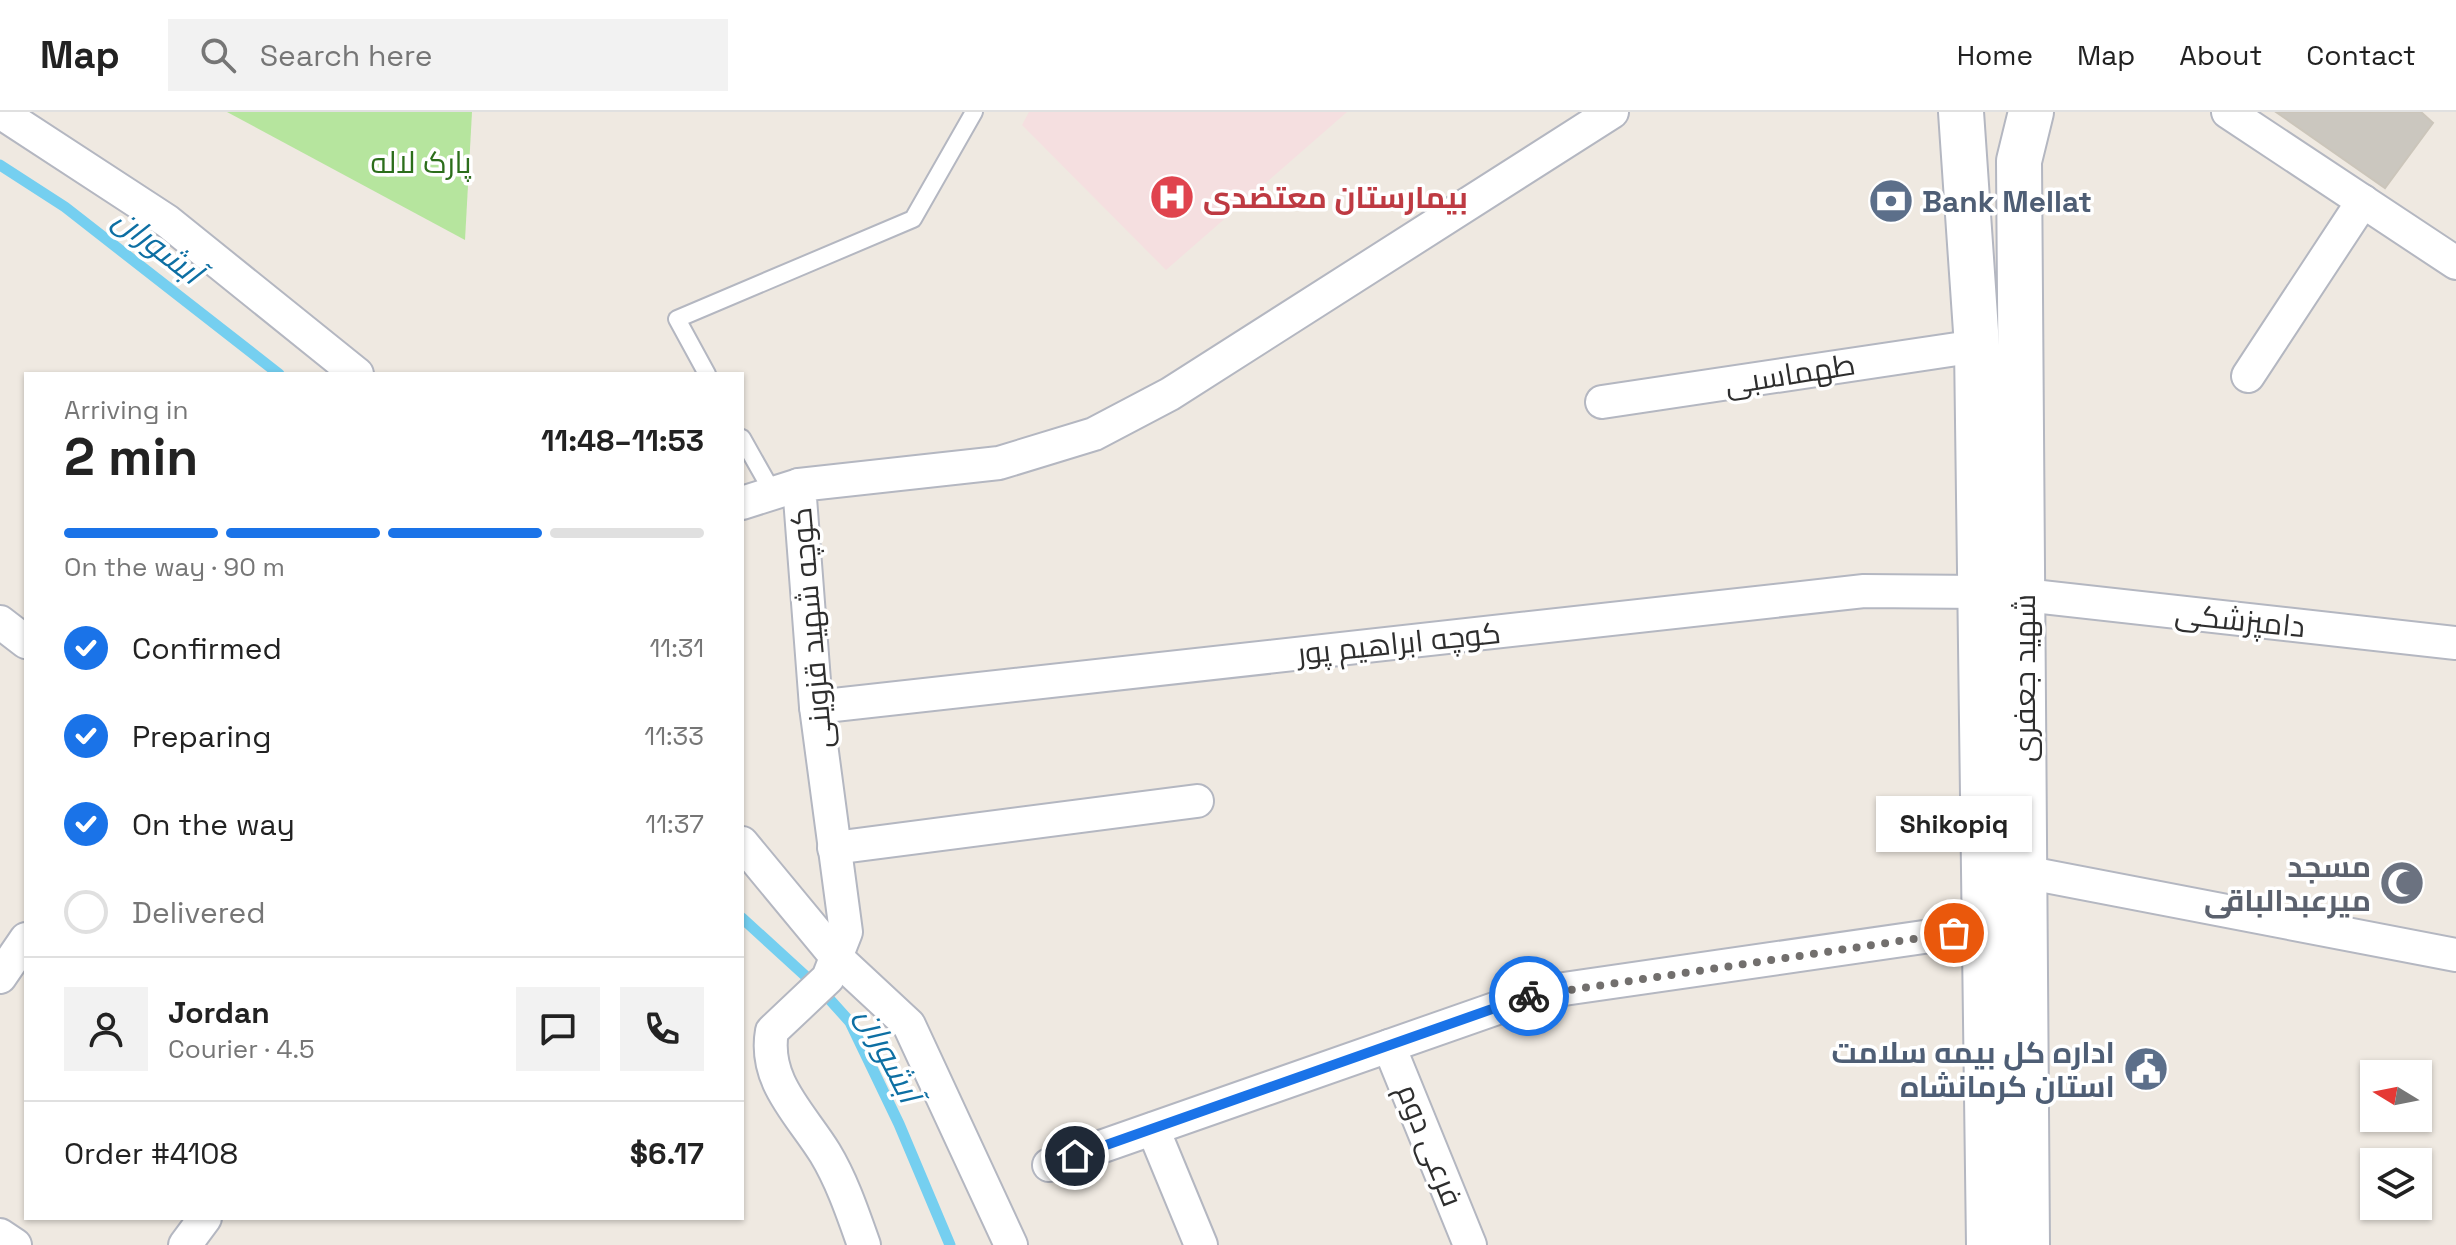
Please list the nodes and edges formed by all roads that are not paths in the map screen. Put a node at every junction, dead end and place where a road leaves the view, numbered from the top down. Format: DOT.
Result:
graph roads {
  1 [pos="0,112"];
  2 [pos="974,112"];
  3 [pos="1612,112"];
  4 [pos="1961,112"];
  5 [pos="2031,112"];
  6 [pos="2228,112"];
  7 [pos="2363,201"];
  8 [pos="2456,263"];
  9 [pos="1977,346"];
  10 [pos="355,372"];
  11 [pos="706,372"];
  12 [pos="2248,376"];
  13 [pos="1602,402"];
  14 [pos="744,440"];
  15 [pos="786,489"];
  16 [pos="744,502"];
  17 [pos="2004,594"];
  18 [pos="0,622"];
  19 [pos="24,640"];
  20 [pos="2456,643"];
  21 [pos="816,707"];
  22 [pos="1197,801"];
  23 [pos="744,846"];
  24 [pos="834,848"];
  25 [pos="2024,872"];
  26 [pos="1986,928"];
  27 [pos="24,942"];
  28 [pos="2456,955"];
  29 [pos="833,969"];
  30 [pos="0,977"];
  31 [pos="1389,1046"];
  32 [pos="1153,1129"];
  33 [pos="1049,1165"];
  34 [pos="204,1220"];
  35 [pos="0,1235"];
  36 [pos="15,1245"];
  37 [pos="185,1245"];
  38 [pos="864,1245"];
  39 [pos="1011,1245"];
  40 [pos="1201,1245"];
  41 [pos="1470,1245"];
  42 [pos="1989,1245"];
  43 [pos="2027,1245"];
  1 -- 10 [label="street"];
  2 -- 11 [label="lane"];
  3 -- 15 [label="street, کوچه شهید قزوینی"];
  4 -- 9 [label="main road, شهید جعفری"];
  5 -- 17 [label="main road, شهید جعفری"];
  6 -- 7 [label="street"];
  7 -- 8 [label="street"];
  7 -- 12 [label="street"];
  9 -- 13 [label="street, طهماسبی"];
  9 -- 17 [label="main road, شهید جعفری"];
  14 -- 15 [label="lane"];
  15 -- 16 [label="street"];
  15 -- 21 [label="street, کوچه شهید قزوینی"];
  17 -- 20 [label="street, دامپزشکی"];
  17 -- 21 [label="street, کوچه ابراهیم پور"];
  17 -- 25 [label="main road, شهید جعفری"];
  17 -- 26 [label="main road, شهید جعفری"];
  18 -- 19 [label="street"];
  21 -- 24 [label="street, کوچه شهید قزوینی"];
  22 -- 24 [label="street"];
  23 -- 29 [label="street"];
  24 -- 29 [label="street, کوچه شهید قزوینی"];
  25 -- 28 [label="street"];
  25 -- 43 [label="main road, شهید جعفری"];
  26 -- 31 [label="street"];
  26 -- 42 [label="main road, شهید جعفری"];
  27 -- 30 [label="street"];
  29 -- 38 [label="street"];
  29 -- 39 [label="street"];
  31 -- 32 [label="street"];
  31 -- 41 [label="street, فرعی دوم"];
  32 -- 33 [label="street"];
  32 -- 40 [label="street"];
  34 -- 37 [label="street"];
  35 -- 36 [label="street"];
}
